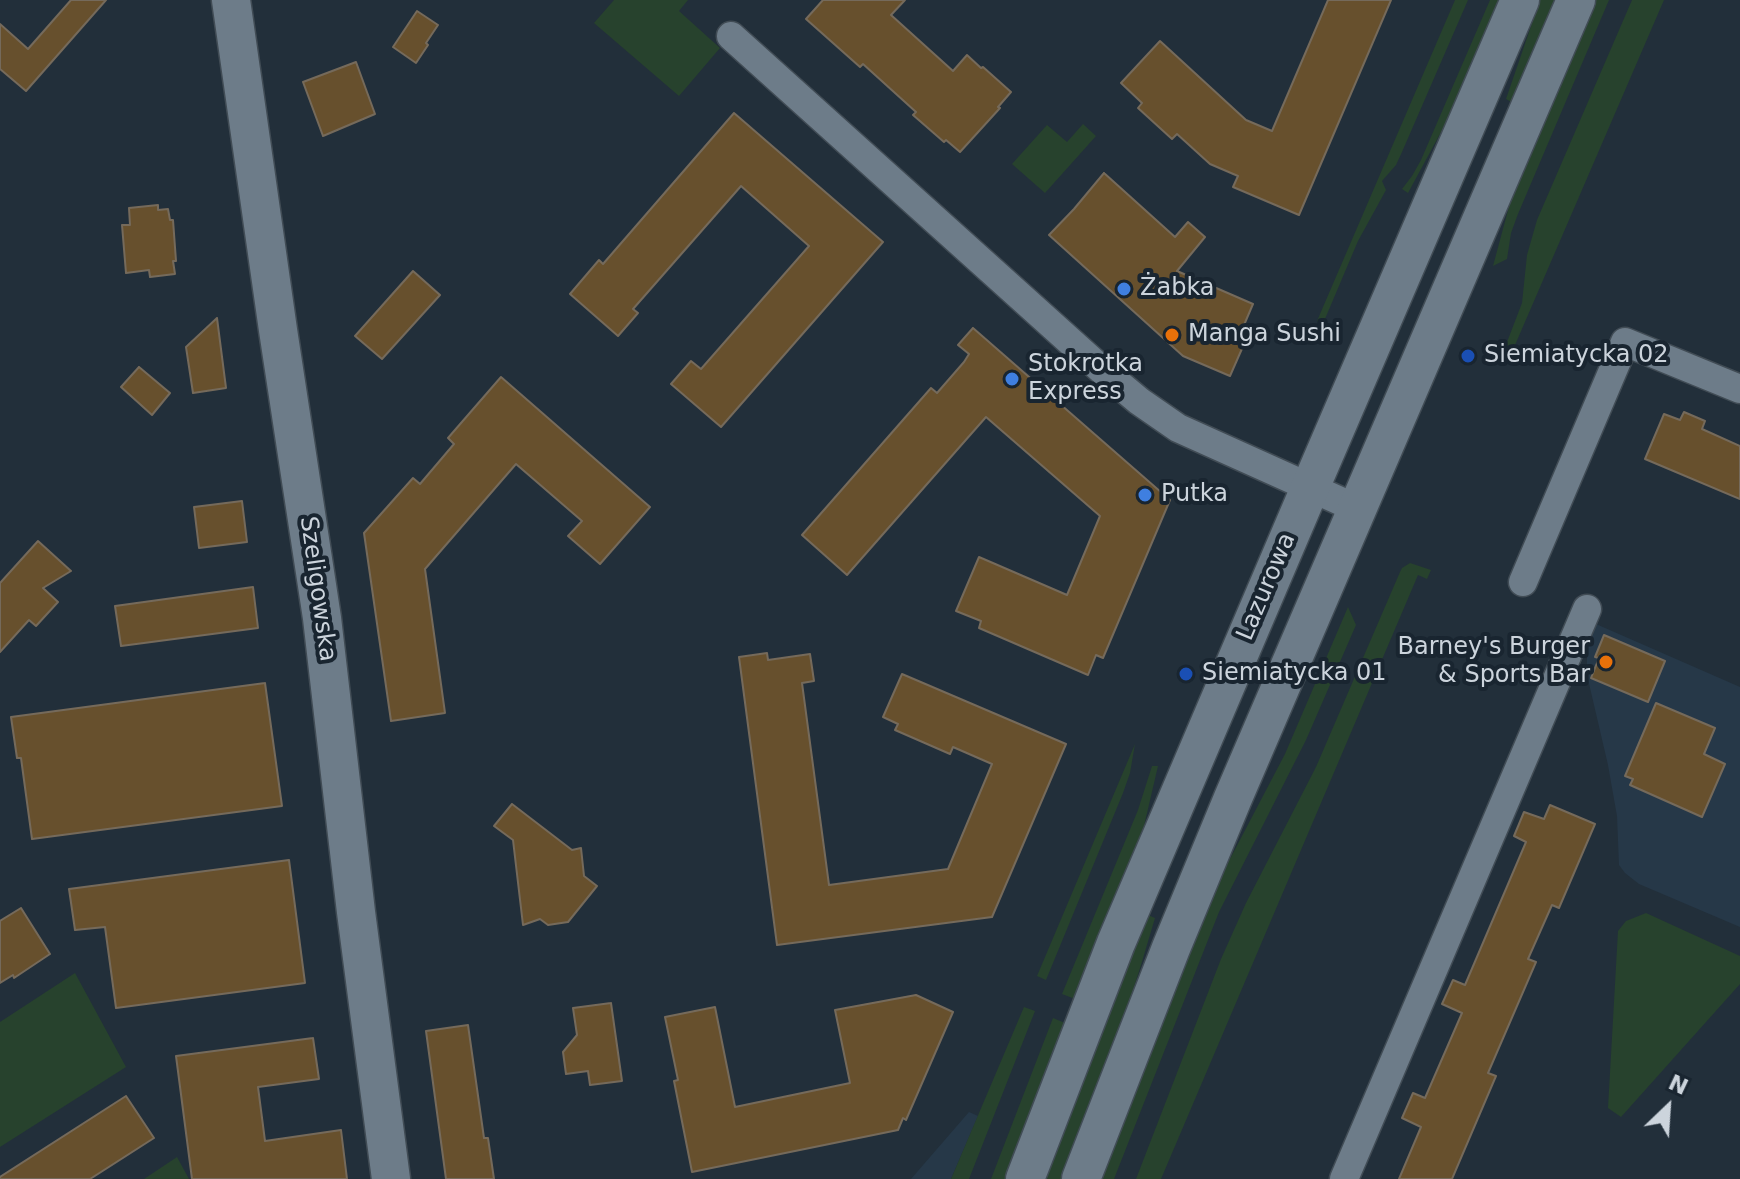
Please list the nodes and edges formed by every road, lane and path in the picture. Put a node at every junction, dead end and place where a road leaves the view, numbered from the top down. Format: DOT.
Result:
graph roads {
  1 [pos="231,0"];
  2 [pos="1520,0"];
  3 [pos="1576,0"];
  4 [pos="731,36"];
  5 [pos="1740,389"];
  6 [pos="1310,488"];
  7 [pos="1358,509"];
  8 [pos="1523,582"];
  9 [pos="1587,609"];
  10 [pos="391,1179"];
  11 [pos="1025,1179"];
  12 [pos="1081,1179"];
  13 [pos="1344,1179"];
  1 -- 10 [label="main road, Szeligowska"];
  2 -- 6 [label="main road, Lazurowa"];
  3 -- 7 [label="main road"];
  4 -- 6 [label="street"];
  5 -- 8 [label="street"];
  6 -- 7 [label="street"];
  6 -- 11 [label="main road, Lazurowa"];
  7 -- 12 [label="main road"];
  9 -- 13 [label="street"];
}
